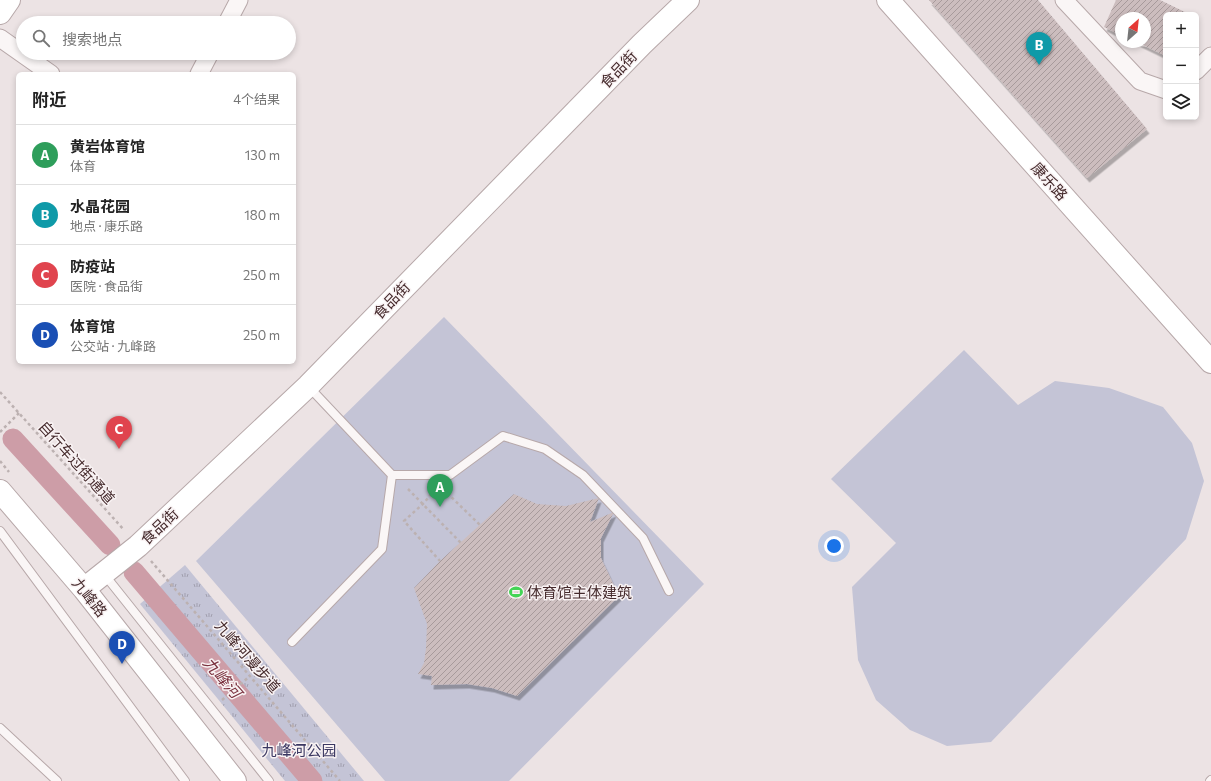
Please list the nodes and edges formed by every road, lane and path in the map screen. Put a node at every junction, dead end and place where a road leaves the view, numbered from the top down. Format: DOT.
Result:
graph roads {
  1 [pos="9,0"];
  2 [pos="239,0"];
  3 [pos="688,0"];
  4 [pos="888,0"];
  5 [pos="1064,0"];
  6 [pos="0,14"];
  7 [pos="231,16"];
  8 [pos="0,38"];
  9 [pos="16,49"];
  10 [pos="1211,56"];
  11 [pos="31,60"];
  12 [pos="206,60"];
  13 [pos="1199,68"];
  14 [pos="48,72"];
  15 [pos="200,72"];
  16 [pos="1163,89"];
  17 [pos="1211,362"];
  18 [pos="308,386"];
  19 [pos="0,392"];
  20 [pos="19,413"];
  21 [pos="0,432"];
  22 [pos="392,475"];
  23 [pos="0,491"];
  24 [pos="424,503"];
  25 [pos="480,525"];
  26 [pos="0,531"];
  27 [pos="461,543"];
  28 [pos="138,546"];
  29 [pos="440,561"];
  30 [pos="104,573"];
  31 [pos="84,589"];
  32 [pos="669,591"];
  33 [pos="292,642"];
  34 [pos="250,676"];
  35 [pos="212,709"];
  36 [pos="0,728"];
  37 [pos="57,781"];
  38 [pos="185,781"];
  39 [pos="235,781"];
  40 [pos="269,781"];
  41 [pos="340,781"];
  1 -- 6 [label="street"];
  2 -- 7 [label="street"];
  3 -- 18 [label="street, 食品街"];
  4 -- 17 [label="street, 康乐路"];
  5 -- 16 [label="street"];
  8 -- 9 [label="street"];
  10 -- 13 [label="street"];
  11 -- 14 [label="street"];
  12 -- 15 [label="street"];
  18 -- 22 [label="lane"];
  18 -- 28 [label="street, 食品街"];
  19 -- 20 [label="path, 自行车过街通道"];
  20 -- 21 [label="path"];
  20 -- 28 [label="path, 自行车过街通道"];
  22 -- 32 [label="lane"];
  22 -- 33 [label="lane"];
  23 -- 31 [label="street, 九峰路"];
  24 -- 25 [label="path"];
  24 -- 27 [label="path"];
  24 -- 29 [label="path"];
  26 -- 38 [label="lane"];
  28 -- 30 [label="street, 食品街"];
  28 -- 34 [label="path, 九峰河漫步道"];
  30 -- 31 [label="street, 食品街"];
  30 -- 35 [label="lane"];
  31 -- 39 [label="street, 九峰路"];
  34 -- 35 [label="path"];
  34 -- 41 [label="path, 九峰河漫步道"];
  35 -- 40 [label="lane"];
  36 -- 37 [label="lane"];
}
